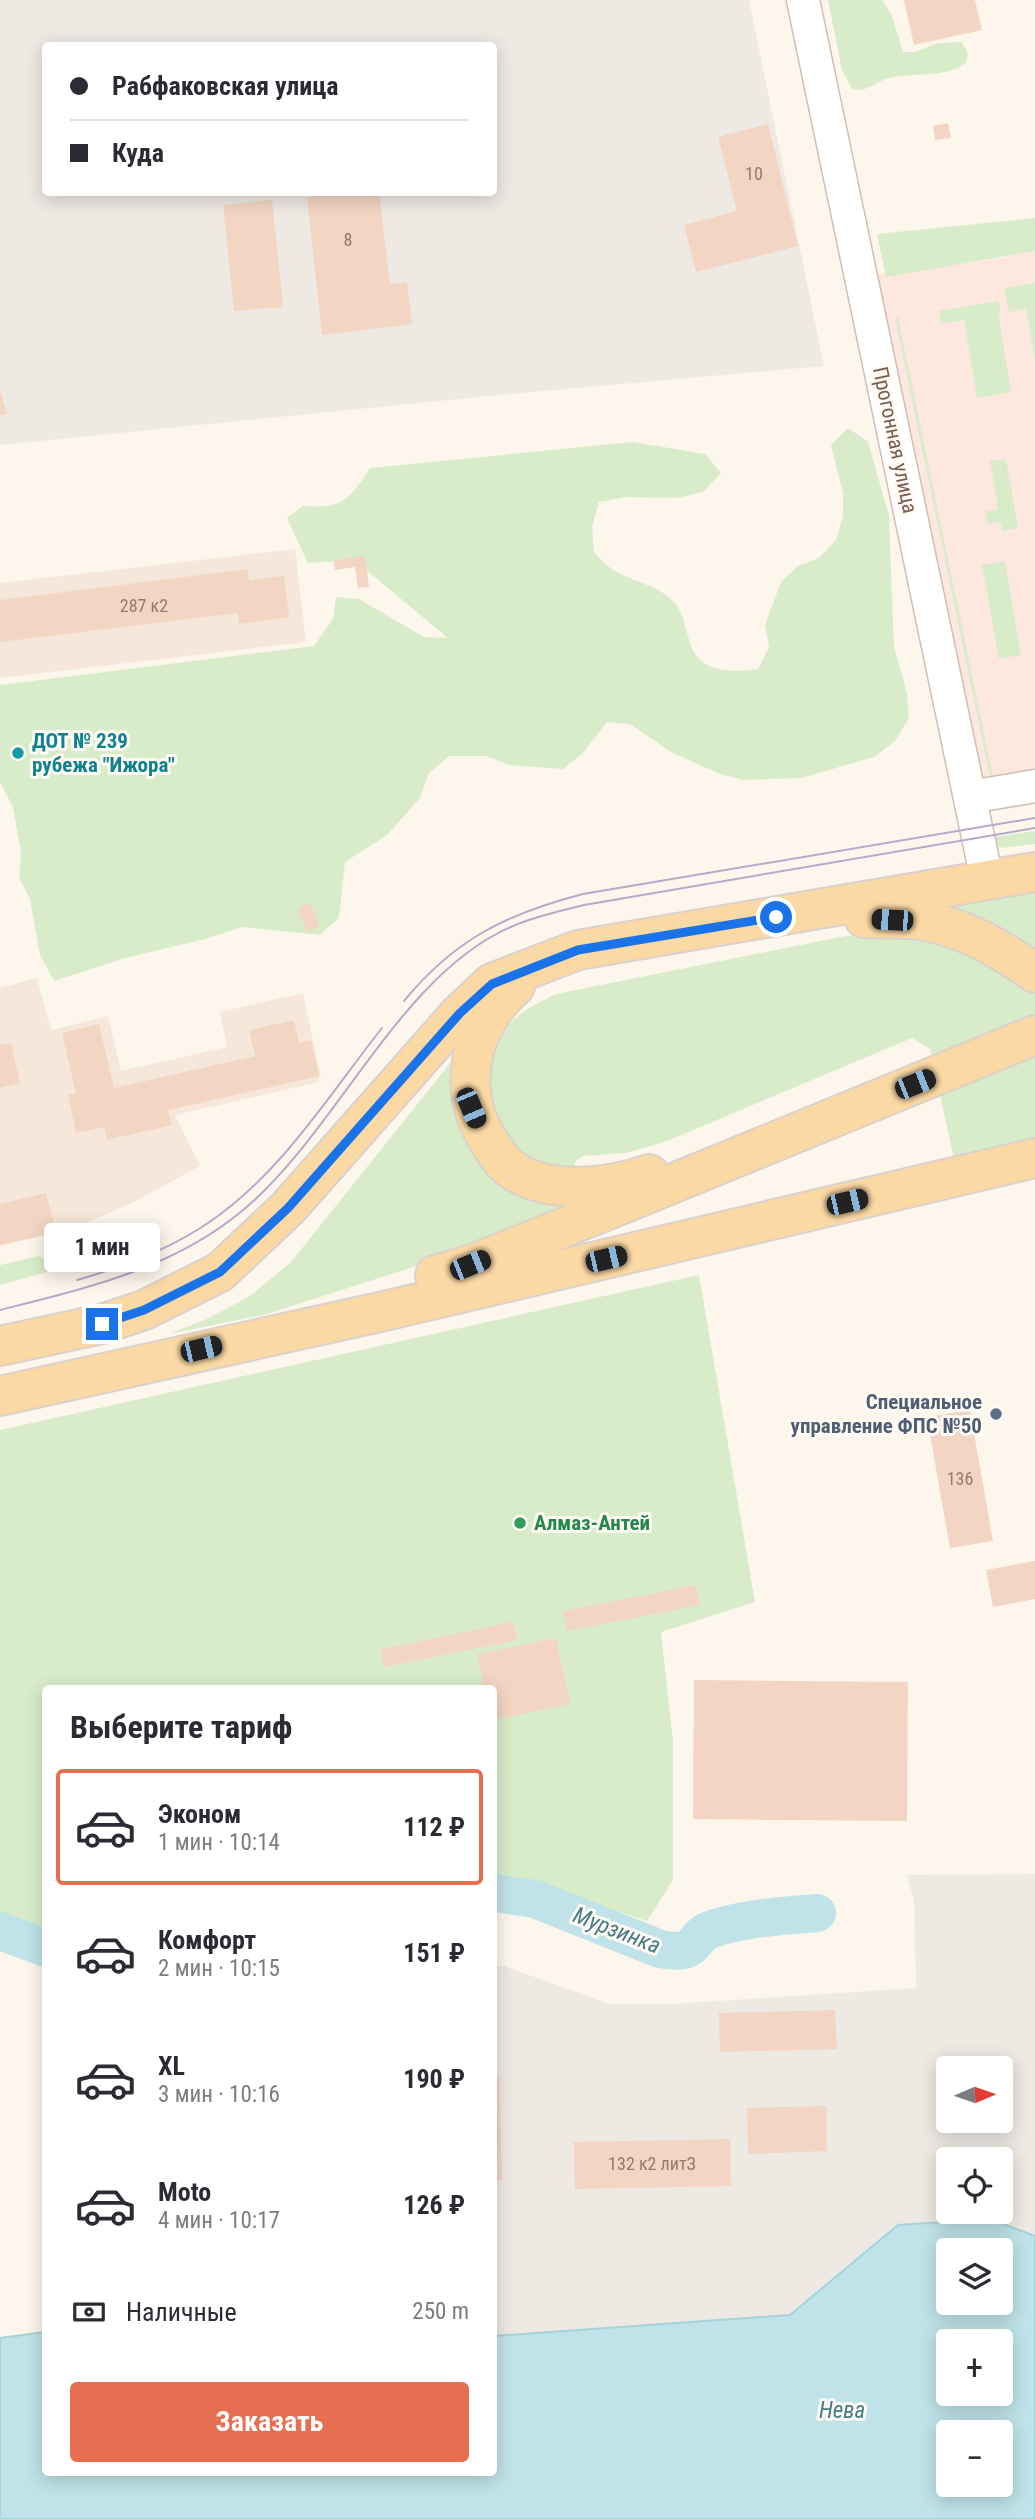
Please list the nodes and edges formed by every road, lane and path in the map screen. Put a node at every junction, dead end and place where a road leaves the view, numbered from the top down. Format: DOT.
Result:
graph roads {
  1 [pos="803,0"];
  2 [pos="1035,786"];
  3 [pos="970,797"];
  4 [pos="1035,872"];
  5 [pos="987,880"];
  6 [pos="792,915"];
  7 [pos="578,950"];
  8 [pos="1035,973"];
  9 [pos="1035,1035"];
  10 [pos="774,1141"];
  11 [pos="1035,1158"];
  12 [pos="251,1338"];
  13 [pos="0,1346"];
  14 [pos="0,1396"];
  1 -- 3 [label="street, Прогонная улица"];
  2 -- 3 [label="street"];
  3 -- 5 [label="street, Прогонная улица"];
  4 -- 5 [label="main road"];
  5 -- 6 [label="main road"];
  6 -- 7 [label="main road"];
  6 -- 8 [label="main road"];
  7 -- 10 [label="main road"];
  7 -- 13 [label="main road"];
  9 -- 10 [label="main road"];
  10 -- 12 [label="main road"];
  11 -- 12 [label="main road"];
  12 -- 14 [label="main road"];
}
